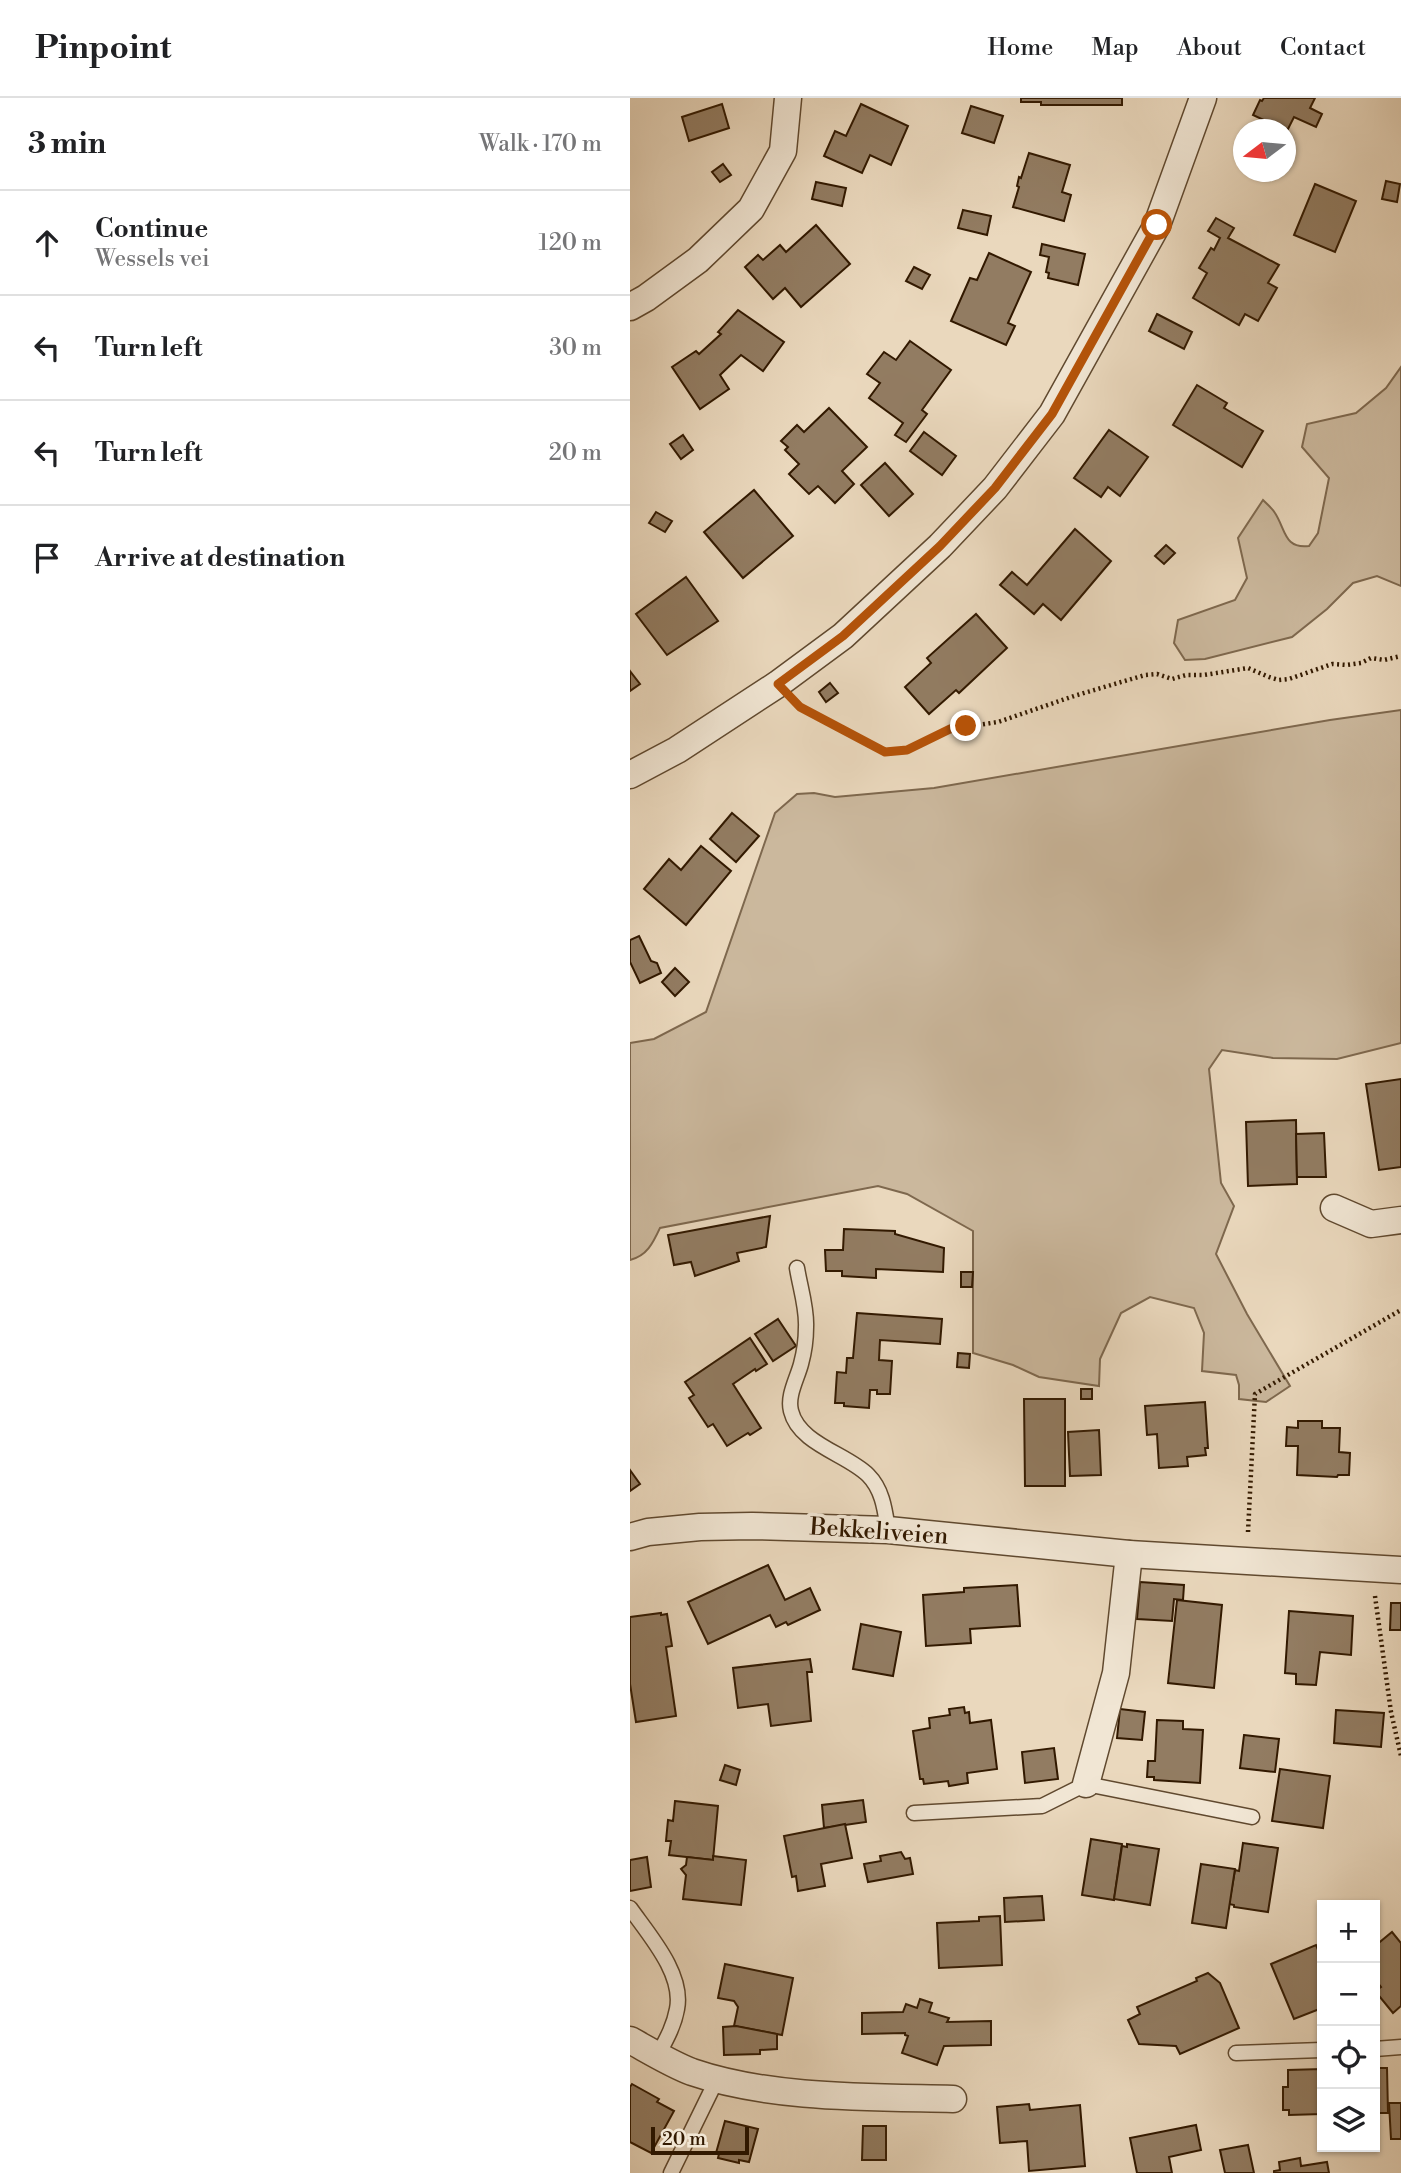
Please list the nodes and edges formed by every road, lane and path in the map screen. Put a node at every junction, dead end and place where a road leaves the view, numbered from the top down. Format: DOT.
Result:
graph roads {
  1 [pos="788,98"];
  2 [pos="1203,98"];
  3 [pos="630,307"];
  4 [pos="1401,656"];
  5 [pos="778,684"];
  6 [pos="630,775"];
  7 [pos="1334,1208"];
  8 [pos="1401,1220"];
  9 [pos="797,1268"];
  10 [pos="1401,1310"];
  11 [pos="888,1530"];
  12 [pos="630,1537"];
  13 [pos="1129,1554"];
  14 [pos="1246,1561"];
  15 [pos="1371,1568"];
  16 [pos="1401,1570"];
  17 [pos="1401,1756"];
  18 [pos="1086,1784"];
  19 [pos="914,1813"];
  20 [pos="1252,1817"];
  21 [pos="630,1908"];
  22 [pos="631,2042"];
  23 [pos="1401,2046"];
  24 [pos="1380,2048"];
  25 [pos="1317,2050"];
  26 [pos="1236,2053"];
  27 [pos="659,2055"];
  28 [pos="717,2079"];
  29 [pos="953,2099"];
  30 [pos="671,2173"];
  1 -- 3 [label="street"];
  2 -- 5 [label="street"];
  4 -- 5 [label="path"];
  5 -- 6 [label="street"];
  7 -- 8 [label="street"];
  9 -- 11 [label="lane"];
  10 -- 14 [label="path"];
  11 -- 12 [label="street, Bekkeliveien"];
  11 -- 13 [label="street, Bekkeliveien"];
  13 -- 14 [label="street, Bekkeliveien"];
  13 -- 18 [label="street"];
  14 -- 15 [label="street, Bekkeliveien"];
  15 -- 16 [label="street, Bekkeliveien"];
  15 -- 17 [label="path"];
  18 -- 19 [label="lane"];
  18 -- 20 [label="lane"];
  21 -- 27 [label="lane"];
  22 -- 27 [label="street"];
  23 -- 24 [label="lane"];
  25 -- 26 [label="lane"];
  27 -- 28 [label="street"];
  28 -- 29 [label="street"];
  28 -- 30 [label="lane"];
}
